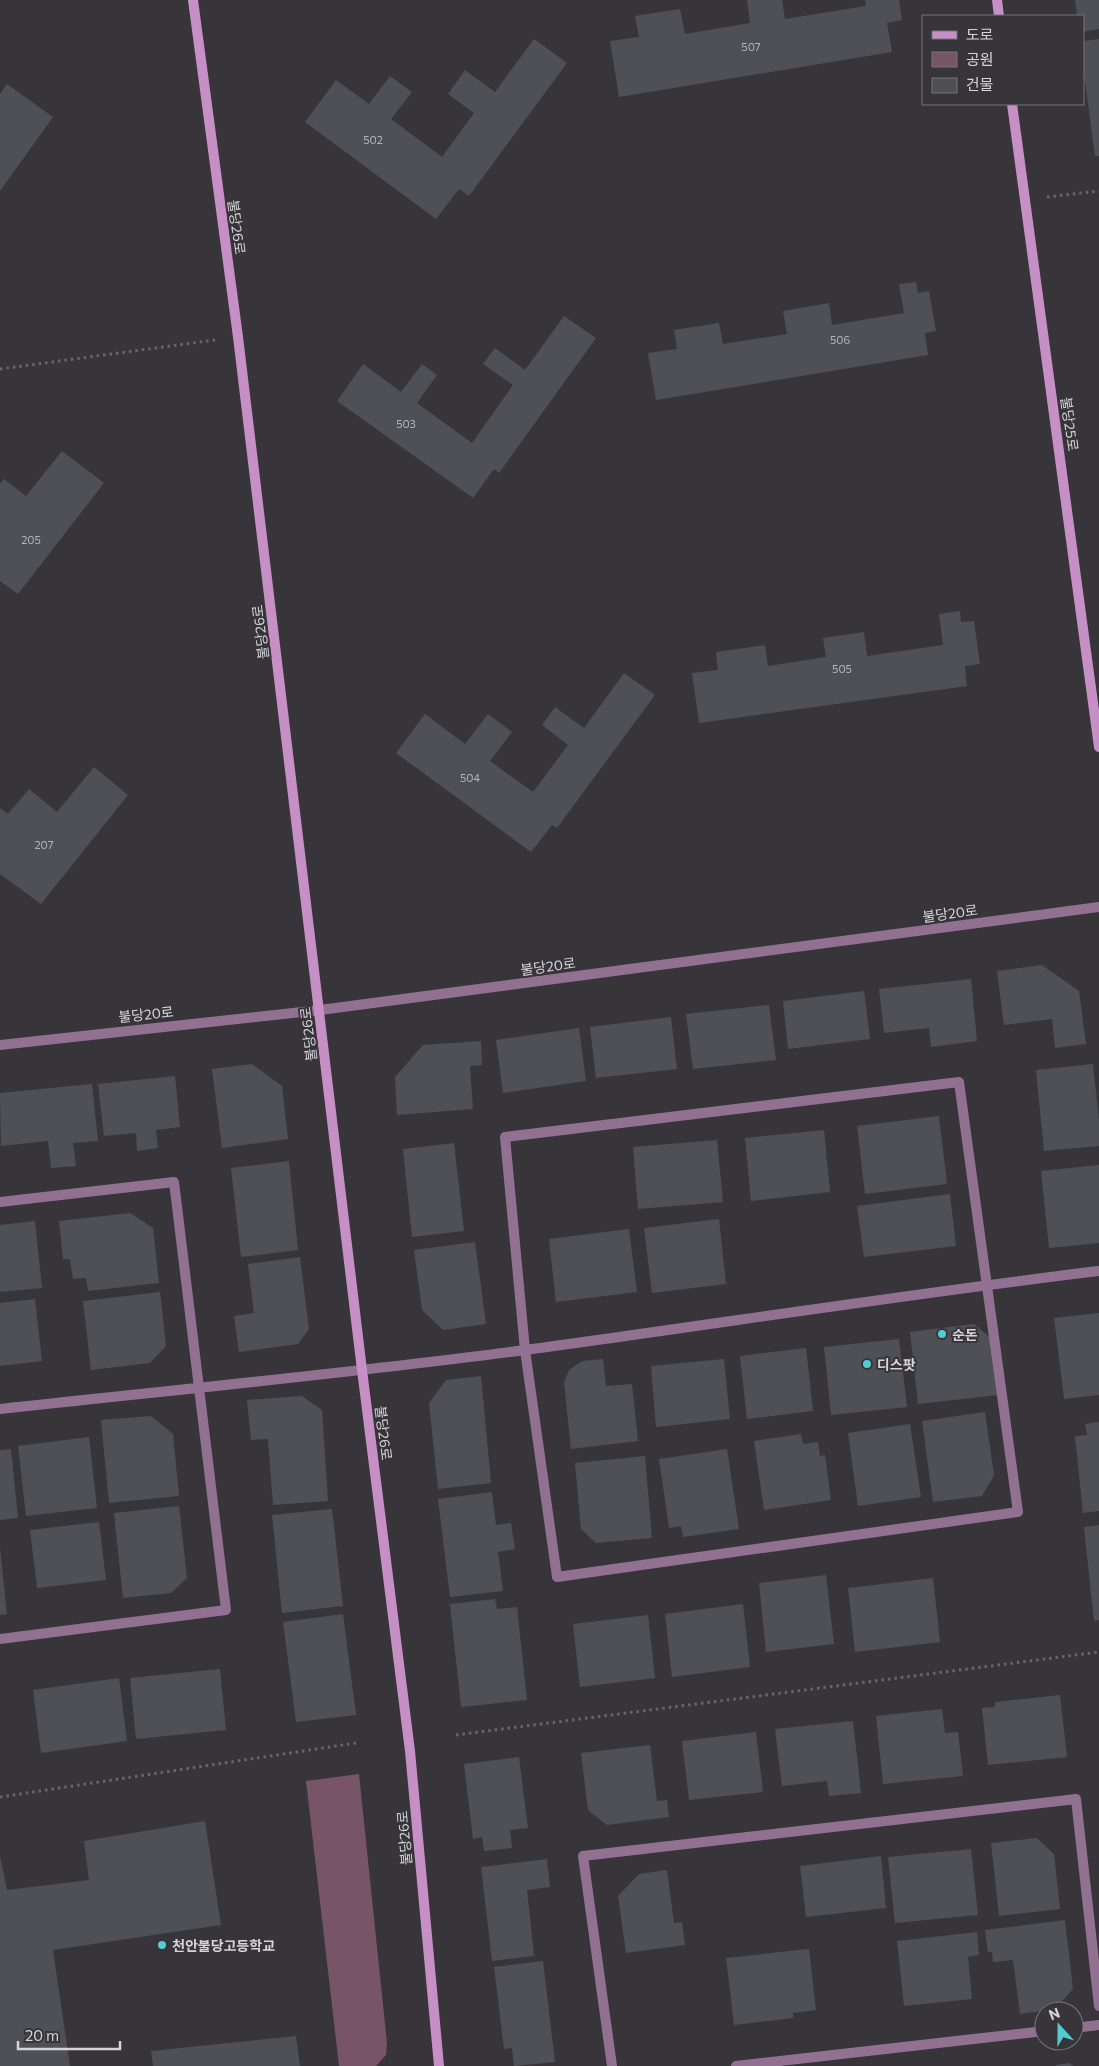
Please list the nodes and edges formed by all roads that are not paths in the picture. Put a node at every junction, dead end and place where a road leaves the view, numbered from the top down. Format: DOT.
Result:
graph roads {
  1 [pos="193,0"];
  2 [pos="997,0"];
  3 [pos="999,15"];
  4 [pos="1012,105"];
  5 [pos="1097,705"];
  6 [pos="1099,747"];
  7 [pos="1099,907"];
  8 [pos="320,1010"];
  9 [pos="0,1044"];
  10 [pos="0,1202"];
  11 [pos="1099,1271"];
  12 [pos="987,1284"];
  13 [pos="525,1350"];
  14 [pos="362,1370"];
  15 [pos="199,1387"];
  16 [pos="0,1409"];
  17 [pos="0,1639"];
  18 [pos="1099,2006"];
  19 [pos="1099,2025"];
  20 [pos="1084,2027"];
  21 [pos="1034,2032"];
  22 [pos="439,2066"];
  23 [pos="612,2066"];
  24 [pos="736,2066"];
  1 -- 8 [label="street, 불당26로"];
  2 -- 3 [label="street"];
  4 -- 5 [label="street, 불당25로"];
  5 -- 6 [label="street, 불당25로"];
  7 -- 8 [label="street, 불당20로"];
  8 -- 9 [label="street, 불당20로"];
  8 -- 14 [label="street, 불당26로"];
  10 -- 15 [label="street"];
  11 -- 12 [label="street"];
  12 -- 13 [label="street"];
  12 -- 13 [label="street"];
  12 -- 13 [label="street"];
  13 -- 14 [label="street"];
  14 -- 15 [label="street"];
  14 -- 22 [label="street, 불당26로"];
  15 -- 16 [label="street"];
  15 -- 17 [label="street"];
  18 -- 23 [label="street"];
  19 -- 20 [label="street"];
  21 -- 24 [label="street"];
}
